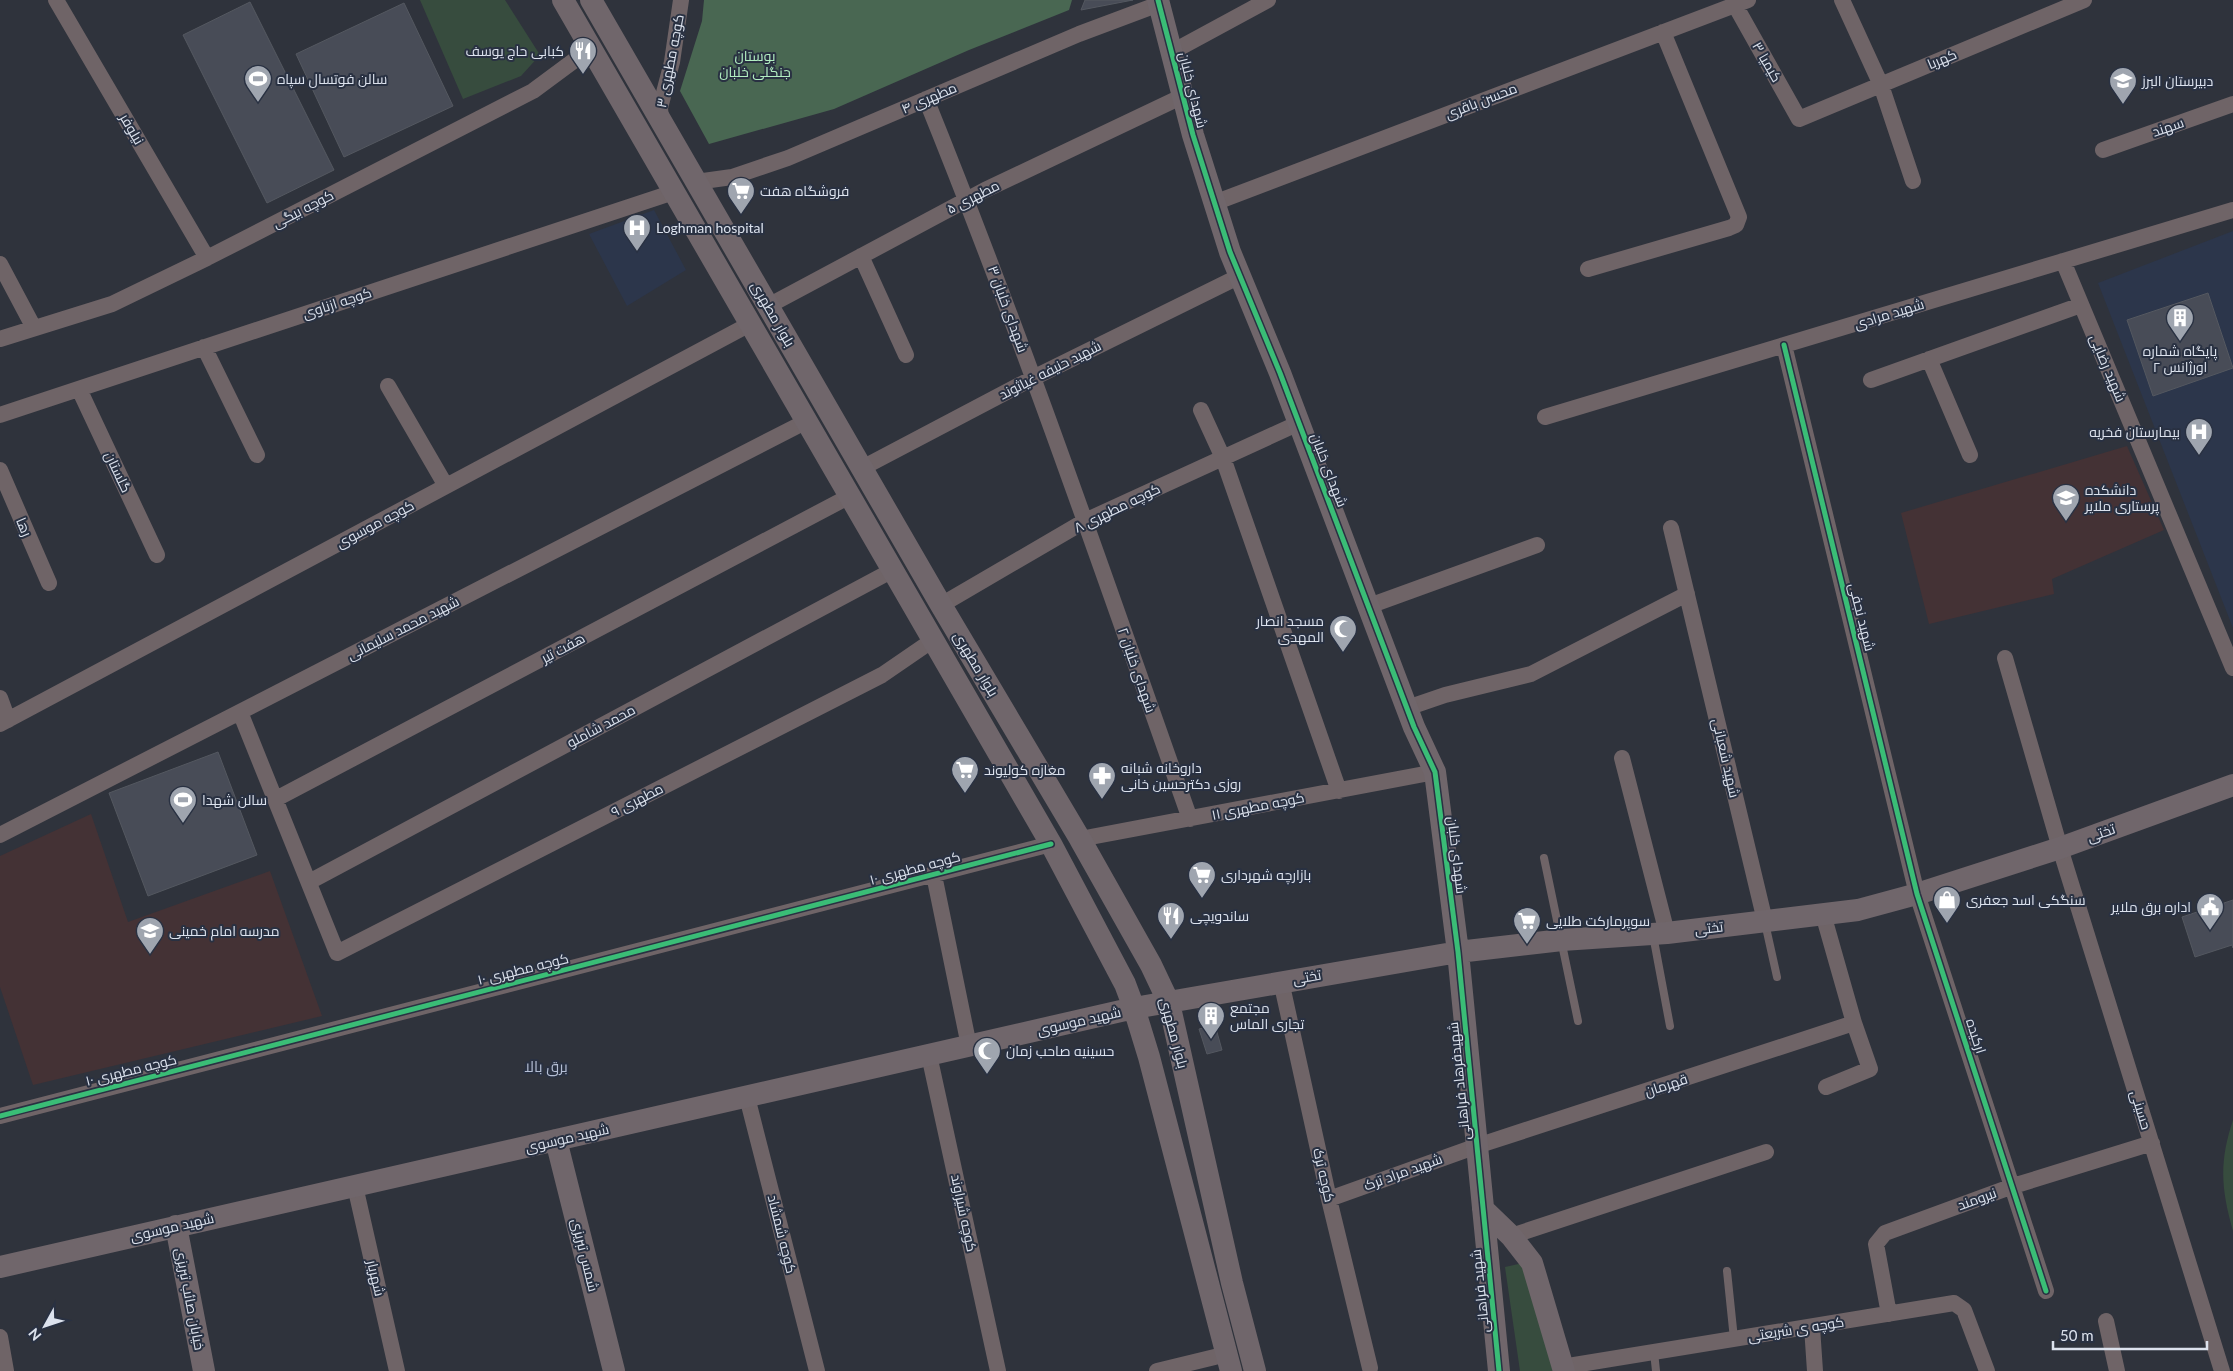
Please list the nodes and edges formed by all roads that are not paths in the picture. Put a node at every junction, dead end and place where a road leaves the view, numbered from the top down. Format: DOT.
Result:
graph roads {
  1 [pos="56,0"];
  2 [pos="563,0"];
  3 [pos="591,0"];
  4 [pos="682,0"];
  5 [pos="1268,0"];
  6 [pos="1842,0"];
  7 [pos="2084,0"];
  8 [pos="1159,2"];
  9 [pos="1741,3"];
  10 [pos="1663,32"];
  11 [pos="591,48"];
  12 [pos="1172,52"];
  13 [pos="1881,85"];
  14 [pos="1182,96"];
  15 [pos="926,99"];
  16 [pos="2233,104"];
  17 [pos="1799,118"];
  18 [pos="662,122"];
  19 [pos="2103,150"];
  20 [pos="1913,181"];
  21 [pos="696,182"];
  22 [pos="674,192"];
  23 [pos="967,199"];
  24 [pos="1214,203"];
  25 [pos="2233,210"];
  26 [pos="861,256"];
  27 [pos="207,258"];
  28 [pos="2063,262"];
  29 [pos="0,264"];
  30 [pos="1588,270"];
  31 [pos="1240,276"];
  32 [pos="2081,305"];
  33 [pos="768,306"];
  34 [pos="750,324"];
  35 [pos="34,328"];
  36 [pos="0,339"];
  37 [pos="1784,345"];
  38 [pos="204,347"];
  39 [pos="906,355"];
  40 [pos="1929,359"];
  41 [pos="1033,378"];
  42 [pos="1872,380"];
  43 [pos="388,386"];
  44 [pos="79,389"];
  45 [pos="1201,410"];
  46 [pos="0,415"];
  47 [pos="1545,417"];
  48 [pos="807,421"];
  49 [pos="1299,423"];
  50 [pos="256,455"];
  51 [pos="1970,455"];
  52 [pos="1223,458"];
  53 [pos="862,468"];
  54 [pos="0,470"];
  55 [pos="446,486"];
  56 [pos="850,496"];
  57 [pos="1085,521"];
  58 [pos="1672,528"];
  59 [pos="1537,545"];
  60 [pos="157,554"];
  61 [pos="893,570"];
  62 [pos="48,583"];
  63 [pos="1687,594"];
  64 [pos="941,605"];
  65 [pos="1369,606"];
  66 [pos="932,640"];
  67 [pos="2005,658"];
  68 [pos="2233,668"];
  69 [pos="0,698"];
  70 [pos="1407,708"];
  71 [pos="240,712"];
  72 [pos="4,722"];
  73 [pos="1622,758"];
  74 [pos="1434,772"];
  75 [pos="2233,784"];
  76 [pos="1339,791"];
  77 [pos="276,799"];
  78 [pos="1190,820"];
  79 [pos="0,836"];
  80 [pos="1080,839"];
  81 [pos="1052,844"];
  82 [pos="2060,848"];
  83 [pos="1544,858"];
  84 [pos="934,875"];
  85 [pos="309,882"];
  86 [pos="1917,894"];
  87 [pos="1823,914"];
  88 [pos="1765,921"];
  89 [pos="1660,933"];
  90 [pos="1562,940"];
  91 [pos="1458,952"];
  92 [pos="1777,977"];
  93 [pos="1281,981"];
  94 [pos="1169,1003"];
  95 [pos="1134,1008"];
  96 [pos="1578,1021"];
  97 [pos="1854,1023"];
  98 [pos="1670,1026"];
  99 [pos="969,1046"];
  100 [pos="929,1055"];
  101 [pos="1826,1087"];
  102 [pos="747,1097"];
  103 [pos="0,1116"];
  104 [pos="556,1140"];
  105 [pos="2152,1143"];
  106 [pos="1477,1146"];
  107 [pos="1766,1152"];
  108 [pos="355,1186"];
  109 [pos="2013,1186"];
  110 [pos="1329,1199"];
  111 [pos="1483,1208"];
  112 [pos="176,1226"];
  113 [pos="1512,1236"];
  114 [pos="0,1267"];
  115 [pos="1727,1271"];
  116 [pos="2046,1291"];
  117 [pos="1889,1314"];
  118 [pos="2106,1321"];
  119 [pos="1812,1327"];
  120 [pos="0,1337"];
  121 [pos="1734,1339"];
  122 [pos="1654,1352"];
  123 [pos="1229,1362"];
  124 [pos="1370,1368"];
  125 [pos="1563,1369"];
  126 [pos="6,1371"];
  127 [pos="204,1371"];
  128 [pos="396,1371"];
  129 [pos="614,1371"];
  130 [pos="817,1371"];
  131 [pos="998,1371"];
  132 [pos="1157,1371"];
  133 [pos="1255,1371"];
  134 [pos="1499,1371"];
  135 [pos="1656,1371"];
  136 [pos="1815,1371"];
  137 [pos="1987,1371"];
  138 [pos="2117,1371"];
  139 [pos="2222,1371"];
  1 -- 27 [label="street, نیلوفر"];
  2 -- 11 [label="main road, بلوار مطهری"];
  3 -- 18 [label="main road, بلوار مطهری"];
  4 -- 18 [label="street, کوچه مطهری ۳"];
  5 -- 12 [label="street"];
  6 -- 13 [label="street"];
  7 -- 13 [label="street, کهربا"];
  8 -- 12 [label="main road, شهدای خلبان"];
  8 -- 15 [label="street, مطهری ۴"];
  9 -- 10 [label="street, محسن باقری"];
  9 -- 17 [label="street, کیمیا ۳"];
  10 -- 24 [label="street, محسن باقری"];
  10 -- 30 [label="street"];
  11 -- 22 [label="main road, بلوار مطهری"];
  11 -- 27 [label="street, کوچه بیگی"];
  12 -- 14 [label="main road, شهدای خلبان"];
  13 -- 17 [label="street, کهربا"];
  13 -- 20 [label="street"];
  14 -- 23 [label="street, مطهری ۵"];
  14 -- 24 [label="main road, شهدای خلبان"];
  15 -- 21 [label="street, مطهری ۴"];
  15 -- 23 [label="street, شهدای خلبان ۳"];
  16 -- 19 [label="street, سهند"];
  18 -- 21 [label="main road, بلوار مطهری"];
  21 -- 33 [label="main road, بلوار مطهری"];
  22 -- 34 [label="main road, بلوار مطهری"];
  22 -- 38 [label="street, کوچه ازناوی"];
  23 -- 26 [label="street, مطهری ۵"];
  23 -- 41 [label="street, شهدای خلبان ۳"];
  24 -- 31 [label="main road, شهدای خلبان"];
  25 -- 28 [label="street, شهید مرادی"];
  26 -- 33 [label="street, مطهری ۵"];
  26 -- 39 [label="street"];
  27 -- 35 [label="street, کوچه بیگی"];
  28 -- 32 [label="street, شهید رضایی"];
  28 -- 37 [label="street, شهید مرادی"];
  29 -- 35 [label="street"];
  31 -- 41 [label="street, شهید حنیفه غیاثوند"];
  31 -- 49 [label="main road, شهدای خلبان"];
  32 -- 40 [label="street"];
  32 -- 68 [label="street, شهید رضایی"];
  33 -- 53 [label="main road, بلوار مطهری"];
  34 -- 48 [label="main road, بلوار مطهری"];
  34 -- 55 [label="street, کوچه موسوی"];
  35 -- 36 [label="street, کوچه بیگی"];
  37 -- 47 [label="street, شهید مرادی"];
  37 -- 86 [label="street, شهید نجفی"];
  38 -- 44 [label="street, کوچه ازناوی"];
  38 -- 50 [label="street"];
  40 -- 42 [label="street"];
  40 -- 51 [label="street"];
  41 -- 53 [label="street, شهید حنیفه غیاثوند"];
  41 -- 57 [label="street, شهدای خلبان ۳"];
  43 -- 55 [label="street"];
  44 -- 46 [label="street, کوچه ازناوی"];
  44 -- 60 [label="street, گلستان"];
  45 -- 52 [label="street"];
  48 -- 56 [label="main road, بلوار مطهری"];
  48 -- 71 [label="street, شهید محمد سلیمانی"];
  49 -- 52 [label="street, کوچه مطهری ۸"];
  49 -- 65 [label="main road, شهدای خلبان"];
  52 -- 57 [label="street, کوچه مطهری ۸"];
  52 -- 76 [label="street"];
  53 -- 64 [label="main road, بلوار مطهری"];
  54 -- 62 [label="street, رها"];
  55 -- 72 [label="street, کوچه موسوی"];
  56 -- 61 [label="main road, بلوار مطهری"];
  56 -- 77 [label="street, هفت تیر"];
  57 -- 64 [label="street, کوچه مطهری ۸"];
  57 -- 78 [label="street, شهدای خلبان ۲"];
  58 -- 63 [label="street, شهید شعبانی"];
  59 -- 65 [label="street"];
  61 -- 66 [label="main road, بلوار مطهری"];
  61 -- 85 [label="street, محمد شاملو"];
  63 -- 70 [label="street"];
  63 -- 88 [label="street, شهید شعبانی"];
  64 -- 80 [label="main road, بلوار مطهری"];
  65 -- 70 [label="main road, شهدای خلبان"];
  66 -- 81 [label="main road, بلوار مطهری"];
  66 -- 85 [label="street, مطهری ۹"];
  67 -- 82 [label="street, حسینی"];
  69 -- 72 [label="street"];
  70 -- 74 [label="main road, شهدای خلبان"];
  71 -- 77 [label="street"];
  71 -- 79 [label="street, شهید محمد سلیمانی"];
  73 -- 89 [label="street"];
  74 -- 76 [label="street, کوچه مطهری ۱۱"];
  74 -- 91 [label="main road, شهدای خلبان"];
  75 -- 82 [label="main road, تختی"];
  76 -- 78 [label="street, کوچه مطهری ۱۱"];
  77 -- 85 [label="street"];
  78 -- 80 [label="street, کوچه مطهری ۱۱"];
  80 -- 94 [label="main road, بلوار مطهری"];
  81 -- 84 [label="street, کوچه مطهری ۱۰"];
  81 -- 95 [label="main road, بلوار مطهری"];
  82 -- 86 [label="main road, تختی"];
  82 -- 105 [label="street, حسینی"];
  83 -- 90 [label="lane"];
  84 -- 99 [label="street"];
  84 -- 103 [label="street, کوچه مطهری ۱۰"];
  86 -- 87 [label="main road, تختی"];
  86 -- 109 [label="street, ارکیده"];
  87 -- 88 [label="main road, تختی"];
  87 -- 97 [label="street"];
  88 -- 89 [label="main road, تختی"];
  88 -- 92 [label="lane"];
  89 -- 90 [label="main road, تختی"];
  89 -- 98 [label="lane"];
  90 -- 91 [label="main road, تختی"];
  90 -- 96 [label="lane"];
  91 -- 93 [label="main road, تختی"];
  91 -- 106 [label="main road, شهیدفرهاد فراهانی"];
  93 -- 94 [label="main road, تختی"];
  93 -- 110 [label="street, کوچه ترک"];
  94 -- 95 [label="main road, تختی"];
  94 -- 133 [label="main road, بلوار مطهری"];
  95 -- 99 [label="main road, شهید موسوی"];
  95 -- 123 [label="main road, بلوار مطهری"];
  97 -- 101 [label="street"];
  97 -- 106 [label="street, قهرمان"];
  99 -- 100 [label="main road, شهید موسوی"];
  100 -- 102 [label="main road, شهید موسوی"];
  100 -- 131 [label="street, کوچه شیراوند"];
  102 -- 104 [label="main road, شهید موسوی"];
  102 -- 130 [label="street, کوچه شمشاد"];
  104 -- 108 [label="main road, شهید موسوی"];
  104 -- 129 [label="main road, شمس تبریزی"];
  105 -- 109 [label="street, نیرومند"];
  105 -- 139 [label="street, حسینی"];
  106 -- 110 [label="street, شهید مراد ترک"];
  106 -- 111 [label="main road, شهیدفرهاد فراهانی"];
  107 -- 113 [label="street"];
  108 -- 112 [label="main road, شهید موسوی"];
  108 -- 128 [label="street, شهریار"];
  109 -- 116 [label="street, ارکیده"];
  109 -- 117 [label="street, نیرومند"];
  110 -- 124 [label="street, کوچه ترک"];
  111 -- 113 [label="main road"];
  111 -- 134 [label="main road, شهید فراهانی"];
  112 -- 114 [label="main road, شهید موسوی"];
  112 -- 127 [label="main road, خیابان صائب تبریزی"];
  113 -- 125 [label="main road"];
  115 -- 121 [label="lane"];
  117 -- 119 [label="street, کوچه ی شریعتی"];
  117 -- 137 [label="street, کوچه ی شریعتی"];
  118 -- 138 [label="street"];
  119 -- 121 [label="street, کوچه ی شریعتی"];
  119 -- 136 [label="street"];
  120 -- 126 [label="street"];
  121 -- 122 [label="street, کوچه ی شریعتی"];
  122 -- 125 [label="street, کوچه ی شریعتی"];
  122 -- 135 [label="lane"];
  123 -- 132 [label="street"];
}
